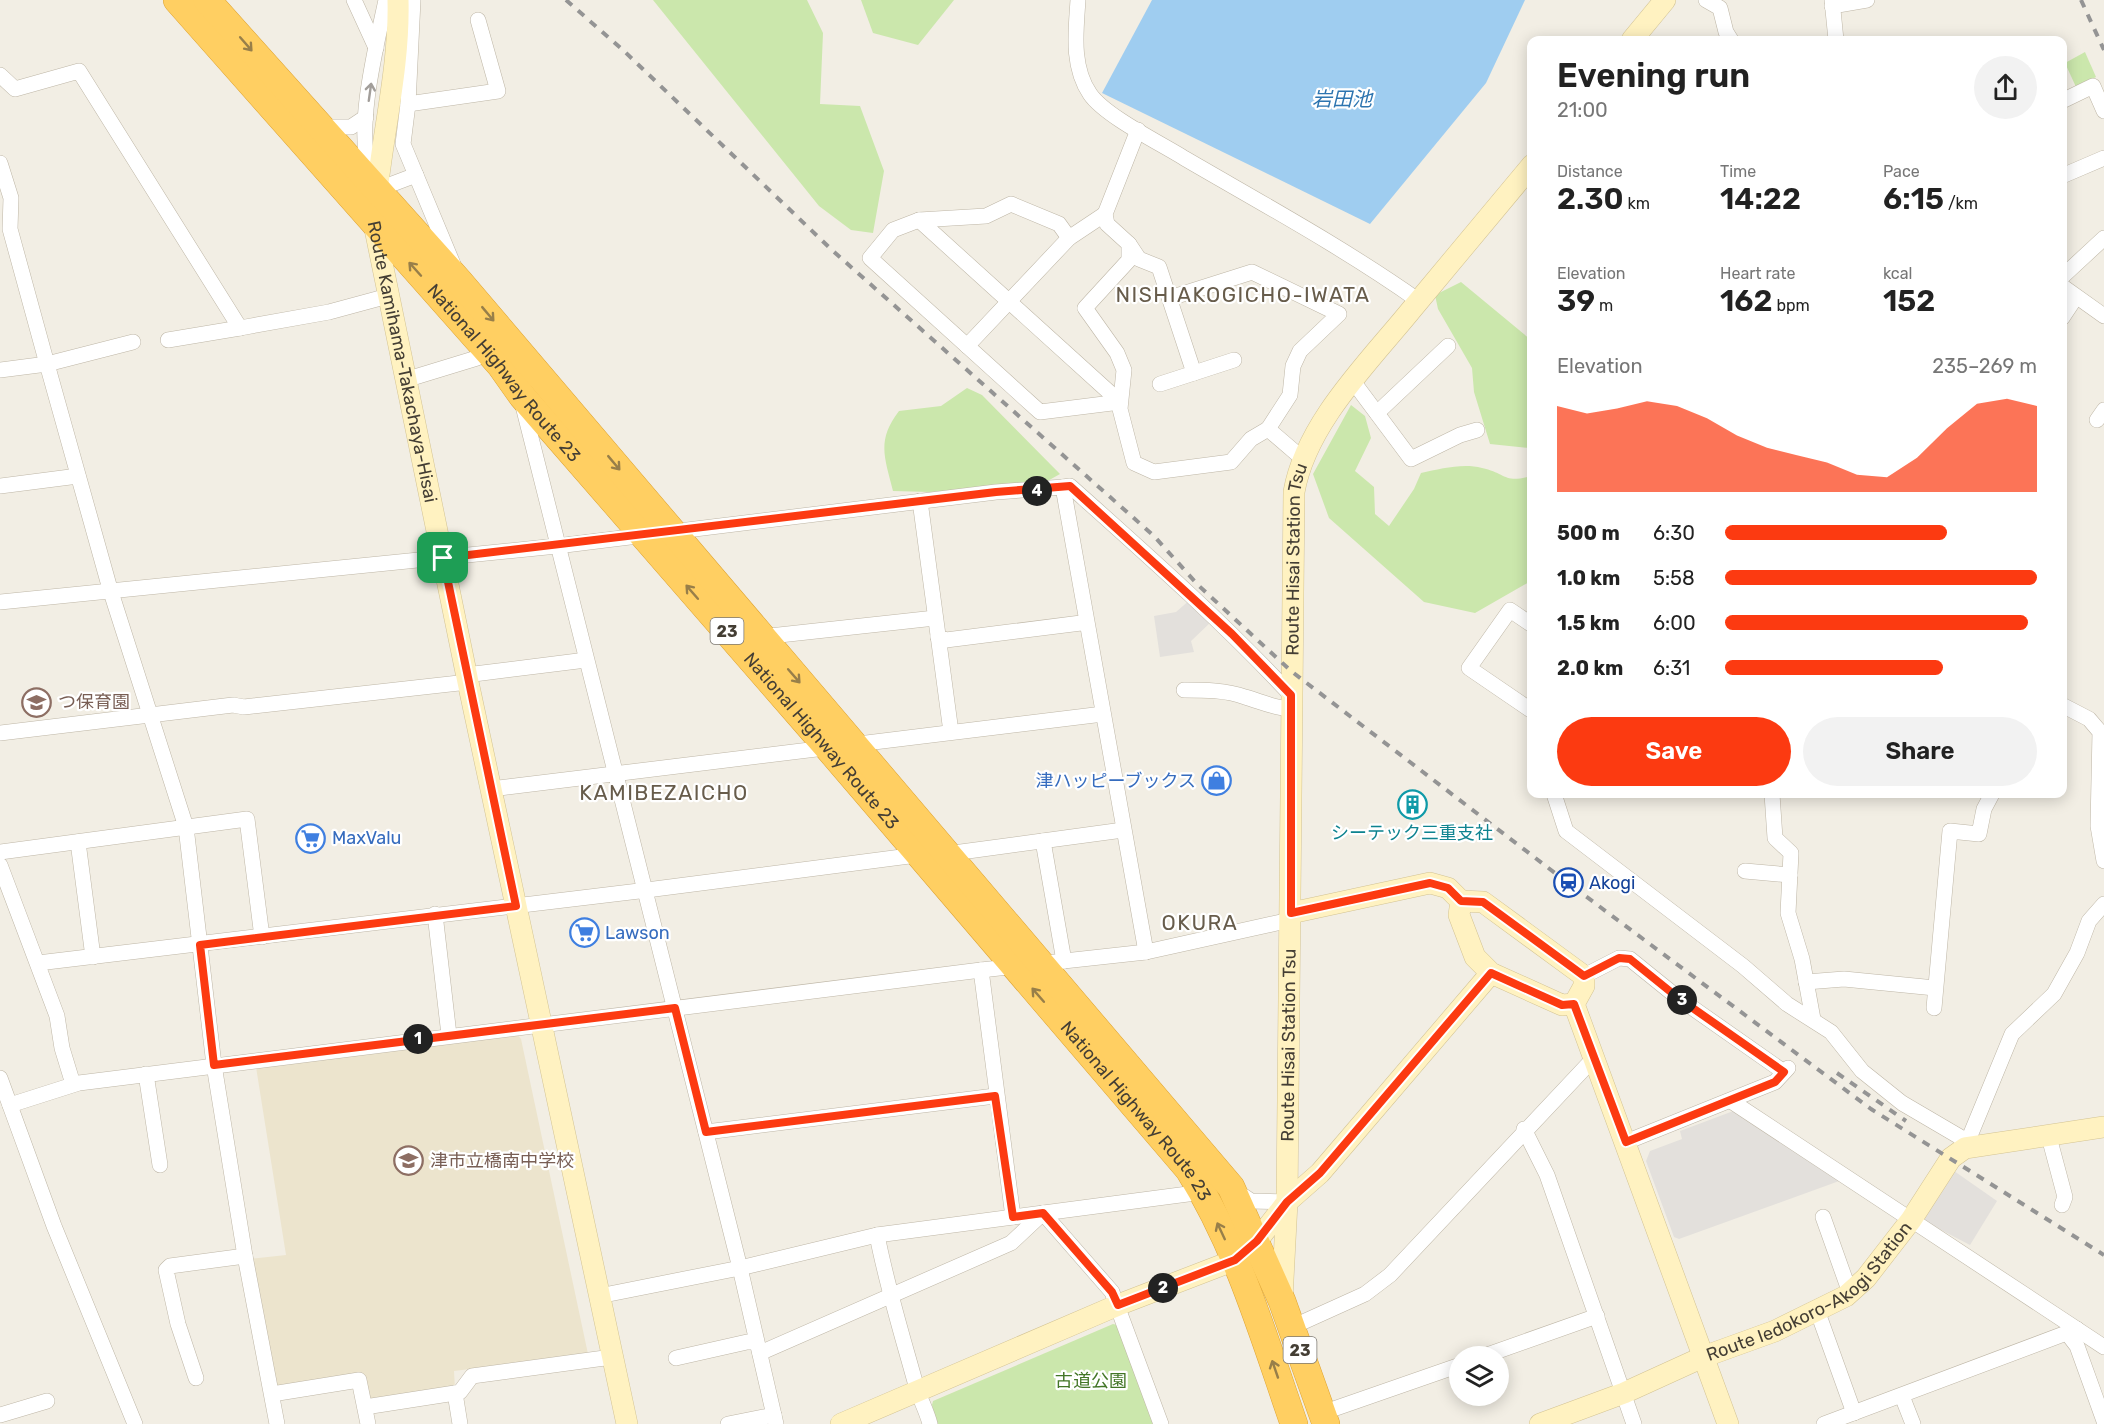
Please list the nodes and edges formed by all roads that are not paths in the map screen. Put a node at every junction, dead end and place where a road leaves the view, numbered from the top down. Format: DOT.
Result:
graph roads {
  1 [pos="177,0"];
  2 [pos="207,0"];
  3 [pos="354,0"];
  4 [pos="386,0"];
  5 [pos="398,0"];
  6 [pos="413,0"];
  7 [pos="1078,0"];
  8 [pos="1665,0"];
  9 [pos="1706,0"];
  10 [pos="1867,0"];
  11 [pos="1832,3"];
  12 [pos="478,20"];
  13 [pos="1635,36"];
  14 [pos="1728,36"];
  15 [pos="1836,36"];
  16 [pos="376,48"];
  17 [pos="0,75"];
  18 [pos="2067,99"];
  19 [pos="408,104"];
  20 [pos="2104,111"];
  21 [pos="366,117"];
  22 [pos="320,127"];
  23 [pos="1138,130"];
  24 [pos="2104,158"];
  25 [pos="0,163"];
  26 [pos="1527,171"];
  27 [pos="2067,174"];
  28 [pos="416,175"];
  29 [pos="4,187"];
  30 [pos="376,190"];
  31 [pos="350,198"];
  32 [pos="1105,214"];
  33 [pos="919,220"];
  34 [pos="374,224"];
  35 [pos="1069,238"];
  36 [pos="2104,238"];
  37 [pos="1129,244"];
  38 [pos="2067,272"];
  39 [pos="459,281"];
  40 [pos="2067,290"];
  41 [pos="388,296"];
  42 [pos="2076,297"];
  43 [pos="1170,298"];
  44 [pos="1009,300"];
  45 [pos="1419,301"];
  46 [pos="2067,310"];
  47 [pos="2104,315"];
  48 [pos="240,328"];
  49 [pos="168,340"];
  50 [pos="133,342"];
  51 [pos="967,346"];
  52 [pos="1448,346"];
  53 [pos="488,351"];
  54 [pos="1234,360"];
  55 [pos="47,364"];
  56 [pos="0,370"];
  57 [pos="1194,373"];
  58 [pos="405,380"];
  59 [pos="1352,380"];
  60 [pos="1160,384"];
  61 [pos="522,396"];
  62 [pos="1120,402"];
  63 [pos="1377,413"];
  64 [pos="1268,429"];
  65 [pos="1477,430"];
  66 [pos="1303,459"];
  67 [pos="78,476"];
  68 [pos="0,486"];
  69 [pos="1063,487"];
  70 [pos="921,501"];
  71 [pos="671,531"];
  72 [pos="643,535"];
  73 [pos="556,546"];
  74 [pos="443,558"];
  75 [pos="110,589"];
  76 [pos="0,602"];
  77 [pos="935,618"];
  78 [pos="1527,622"];
  79 [pos="1087,625"];
  80 [pos="761,638"];
  81 [pos="938,638"];
  82 [pos="586,660"];
  83 [pos="467,678"];
  84 [pos="1184,690"];
  85 [pos="1291,702"];
  86 [pos="1527,708"];
  87 [pos="2067,708"];
  88 [pos="1103,714"];
  89 [pos="151,715"];
  90 [pos="951,732"];
  91 [pos="0,734"];
  92 [pos="840,746"];
  93 [pos="615,774"];
  94 [pos="491,789"];
  95 [pos="1555,798"];
  96 [pos="1772,798"];
  97 [pos="1990,798"];
  98 [pos="186,827"];
  99 [pos="1123,830"];
  100 [pos="1043,840"];
  101 [pos="78,842"];
  102 [pos="0,852"];
  103 [pos="946,854"];
  104 [pos="917,855"];
  105 [pos="2104,861"];
  106 [pos="0,865"];
  107 [pos="1744,871"];
  108 [pos="1790,875"];
  109 [pos="644,890"];
  110 [pos="1461,901"];
  111 [pos="2104,904"];
  112 [pos="516,906"];
  113 [pos="435,914"];
  114 [pos="1290,916"];
  115 [pos="262,937"];
  116 [pos="200,945"];
  117 [pos="1146,952"];
  118 [pos="93,957"];
  119 [pos="38,963"];
  120 [pos="1038,963"];
  121 [pos="981,970"];
  122 [pos="1491,973"];
  123 [pos="1584,976"];
  124 [pos="1806,982"];
  125 [pos="1935,988"];
  126 [pos="1574,1004"];
  127 [pos="675,1008"];
  128 [pos="1934,1008"];
  129 [pos="1813,1019"];
  130 [pos="541,1024"];
  131 [pos="449,1035"];
  132 [pos="1595,1057"];
  133 [pos="214,1065"];
  134 [pos="146,1074"];
  135 [pos="0,1078"];
  136 [pos="73,1084"];
  137 [pos="995,1096"];
  138 [pos="1731,1101"];
  139 [pos="6,1104"];
  140 [pos="2104,1127"];
  141 [pos="1524,1129"];
  142 [pos="706,1132"];
  143 [pos="2049,1137"];
  144 [pos="1626,1142"];
  145 [pos="1965,1148"];
  146 [pos="160,1165"];
  147 [pos="1231,1187"];
  148 [pos="1203,1192"];
  149 [pos="1287,1202"];
  150 [pos="2062,1205"];
  151 [pos="1043,1213"];
  152 [pos="1013,1217"];
  153 [pos="1822,1217"];
  154 [pos="1911,1220"];
  155 [pos="877,1236"];
  156 [pos="1257,1241"];
  157 [pos="245,1256"];
  158 [pos="1235,1260"];
  159 [pos="740,1268"];
  160 [pos="1850,1293"];
  161 [pos="892,1295"];
  162 [pos="599,1296"];
  163 [pos="1282,1301"];
  164 [pos="1118,1305"];
  165 [pos="1817,1310"];
  166 [pos="1597,1316"];
  167 [pos="1292,1327"];
  168 [pos="2072,1331"];
  169 [pos="1509,1347"];
  170 [pos="2104,1347"];
  171 [pos="758,1348"];
  172 [pos="612,1357"];
  173 [pos="1703,1357"];
  174 [pos="676,1358"];
  175 [pos="1449,1369"];
  176 [pos="196,1378"];
  177 [pos="918,1392"];
  178 [pos="455,1393"];
  179 [pos="1624,1393"];
  180 [pos="272,1394"];
  181 [pos="1902,1396"];
  182 [pos="47,1401"];
  183 [pos="365,1407"];
  184 [pos="1,1411"];
  185 [pos="1854,1413"];
  186 [pos="1324,1418"];
  187 [pos="775,1420"];
  188 [pos="2104,1420"];
  189 [pos="135,1424"];
  190 [pos="277,1424"];
  191 [pos="368,1424"];
  192 [pos="460,1424"];
  193 [pos="627,1424"];
  194 [pos="728,1424"];
  195 [pos="841,1424"];
  196 [pos="930,1424"];
  197 [pos="1161,1424"];
  198 [pos="1294,1424"];
  199 [pos="1540,1424"];
  200 [pos="1634,1424"];
  201 [pos="1728,1424"];
  202 [pos="1824,1424"];
  203 [pos="1913,1424"];
  1 -- 31 [label="highway, National Highway Route 23 / 23"];
  2 -- 22 [label="highway, National Highway Route 23 / 23, one-way"];
  3 -- 16 [label="street"];
  4 -- 16 [label="street"];
  5 -- 30 [label="main road, Route Kamihama-Takachaya-Hisai"];
  6 -- 19 [label="street"];
  7 -- 23 [label="street"];
  8 -- 13 [label="main road"];
  9 -- 14 [label="street"];
  10 -- 11 [label="street"];
  11 -- 15 [label="street"];
  12 -- 19 [label="street"];
  21 -- 16 [label="street, one-way"];
  17 -- 48 [label="street"];
  18 -- 20 [label="street"];
  19 -- 28 [label="street"];
  21 -- 22 [label="street"];
  21 -- 30 [label="street"];
  22 -- 30 [label="highway, National Highway Route 23 / 23"];
  23 -- 32 [label="street"];
  23 -- 45 [label="street"];
  24 -- 27 [label="street"];
  25 -- 29 [label="street"];
  26 -- 45 [label="main road, Route Hisai Station Tsu"];
  28 -- 30 [label="street"];
  28 -- 39 [label="street"];
  29 -- 55 [label="street"];
  30 -- 31 [label="street"];
  30 -- 34 [label="main road, Route Kamihama-Takachaya-Hisai"];
  30 -- 39 [label="highway, National Highway Route 23 / 23"];
  31 -- 34 [label="highway, National Highway Route 23 / 23"];
  32 -- 35 [label="street"];
  32 -- 37 [label="street"];
  33 -- 35 [label="street"];
  33 -- 44 [label="street"];
  33 -- 51 [label="street"];
  34 -- 41 [label="main road, Route Kamihama-Takachaya-Hisai"];
  53 -- 34 [label="highway, National Highway Route 23 / 23, one-way"];
  35 -- 44 [label="street"];
  36 -- 38 [label="street"];
  37 -- 43 [label="street"];
  37 -- 62 [label="street"];
  39 -- 71 [label="highway, National Highway Route 23 / 23, one-way"];
  40 -- 42 [label="street"];
  41 -- 48 [label="street"];
  41 -- 58 [label="main road, Route Kamihama-Takachaya-Hisai"];
  42 -- 46 [label="street"];
  42 -- 47 [label="street"];
  43 -- 57 [label="street"];
  43 -- 64 [label="street"];
  44 -- 51 [label="street"];
  44 -- 62 [label="street"];
  45 -- 59 [label="main road, Route Hisai Station Tsu"];
  48 -- 49 [label="street"];
  50 -- 55 [label="street"];
  51 -- 62 [label="street"];
  52 -- 63 [label="street"];
  53 -- 58 [label="street"];
  53 -- 61 [label="highway, National Highway Route 23 / 23"];
  54 -- 57 [label="street"];
  55 -- 56 [label="street"];
  55 -- 67 [label="street"];
  57 -- 60 [label="street"];
  58 -- 74 [label="main road, Route Kamihama-Takachaya-Hisai"];
  59 -- 63 [label="street"];
  59 -- 66 [label="main road, Route Hisai Station Tsu"];
  61 -- 72 [label="highway, National Highway Route 23 / 23"];
  61 -- 73 [label="street"];
  62 -- 64 [label="street"];
  63 -- 65 [label="street"];
  64 -- 66 [label="street"];
  66 -- 85 [label="main road, Route Hisai Station Tsu"];
  67 -- 68 [label="street"];
  67 -- 75 [label="street"];
  69 -- 70 [label="street"];
  69 -- 79 [label="street"];
  69 -- 85 [label="street"];
  70 -- 71 [label="street"];
  70 -- 77 [label="street"];
  71 -- 72 [label="street"];
  71 -- 80 [label="highway, National Highway Route 23 / 23"];
  72 -- 73 [label="street"];
  92 -- 72 [label="highway, National Highway Route 23 / 23, one-way"];
  73 -- 74 [label="street"];
  73 -- 82 [label="street"];
  74 -- 75 [label="street"];
  74 -- 83 [label="main road, Route Kamihama-Takachaya-Hisai"];
  75 -- 76 [label="street"];
  75 -- 89 [label="street"];
  77 -- 80 [label="street"];
  77 -- 81 [label="street"];
  78 -- 86 [label="street"];
  79 -- 81 [label="street"];
  79 -- 88 [label="street"];
  80 -- 92 [label="highway, National Highway Route 23 / 23, one-way"];
  81 -- 90 [label="street"];
  82 -- 83 [label="street"];
  82 -- 93 [label="street"];
  83 -- 89 [label="street"];
  83 -- 94 [label="main road, Route Kamihama-Takachaya-Hisai"];
  84 -- 85 [label="street"];
  85 -- 114 [label="main road, Route Hisai Station Tsu"];
  87 -- 105 [label="street"];
  88 -- 90 [label="street"];
  88 -- 99 [label="street"];
  89 -- 91 [label="street"];
  89 -- 98 [label="street"];
  90 -- 92 [label="street"];
  92 -- 93 [label="street"];
  92 -- 103 [label="highway, National Highway Route 23 / 23"];
  92 -- 104 [label="highway, National Highway Route 23 / 23"];
  93 -- 94 [label="street"];
  93 -- 109 [label="street"];
  94 -- 112 [label="main road, Route Kamihama-Takachaya-Hisai"];
  95 -- 129 [label="street"];
  96 -- 108 [label="street"];
  97 -- 125 [label="street"];
  98 -- 101 [label="street"];
  98 -- 115 [label="street"];
  98 -- 116 [label="street"];
  99 -- 100 [label="street"];
  99 -- 117 [label="street"];
  100 -- 103 [label="street"];
  100 -- 120 [label="street"];
  101 -- 102 [label="street"];
  101 -- 118 [label="street"];
  103 -- 120 [label="highway, National Highway Route 23 / 23"];
  104 -- 109 [label="street"];
  104 -- 120 [label="highway, National Highway Route 23 / 23"];
  106 -- 119 [label="street"];
  107 -- 108 [label="street"];
  108 -- 124 [label="street"];
  109 -- 112 [label="street"];
  109 -- 127 [label="street"];
  110 -- 114 [label="main road"];
  110 -- 122 [label="main road"];
  110 -- 123 [label="main road"];
  111 -- 145 [label="street"];
  112 -- 113 [label="street"];
  112 -- 130 [label="main road, Route Kamihama-Takachaya-Hisai"];
  113 -- 115 [label="street"];
  113 -- 131 [label="street"];
  114 -- 117 [label="street"];
  114 -- 149 [label="main road, Route Hisai Station Tsu"];
  115 -- 116 [label="street"];
  116 -- 118 [label="street"];
  116 -- 133 [label="street"];
  117 -- 120 [label="street"];
  118 -- 119 [label="street"];
  119 -- 136 [label="street"];
  120 -- 121 [label="street"];
  120 -- 147 [label="highway, National Highway Route 23 / 23"];
  148 -- 120 [label="highway, National Highway Route 23 / 23, one-way"];
  121 -- 127 [label="street"];
  121 -- 137 [label="street"];
  122 -- 126 [label="main road"];
  122 -- 149 [label="main road"];
  123 -- 126 [label="main road"];
  123 -- 138 [label="street"];
  124 -- 125 [label="street"];
  124 -- 129 [label="street"];
  125 -- 128 [label="street"];
  126 -- 132 [label="main road, Route Iedokoro-Akogi Station"];
  127 -- 130 [label="street"];
  127 -- 142 [label="street"];
  129 -- 145 [label="street"];
  130 -- 131 [label="street"];
  130 -- 162 [label="main road, Route Kamihama-Takachaya-Hisai"];
  131 -- 133 [label="street"];
  132 -- 141 [label="street"];
  132 -- 144 [label="main road, Route Iedokoro-Akogi Station"];
  133 -- 134 [label="street"];
  133 -- 157 [label="street"];
  134 -- 136 [label="street"];
  134 -- 146 [label="street"];
  135 -- 139 [label="street"];
  136 -- 139 [label="street"];
  137 -- 142 [label="street"];
  137 -- 152 [label="street"];
  138 -- 144 [label="street"];
  138 -- 154 [label="street"];
  139 -- 189 [label="street"];
  140 -- 143 [label="main road"];
  141 -- 166 [label="street"];
  141 -- 167 [label="street"];
  142 -- 159 [label="street"];
  143 -- 145 [label="main road"];
  143 -- 150 [label="street"];
  144 -- 173 [label="main road, Route Iedokoro-Akogi Station"];
  145 -- 154 [label="main road, Route Iedokoro-Akogi Station"];
  147 -- 149 [label="street"];
  147 -- 156 [label="highway, National Highway Route 23 / 23"];
  148 -- 151 [label="street"];
  158 -- 148 [label="highway, National Highway Route 23 / 23, one-way"];
  149 -- 156 [label="main road"];
  149 -- 163 [label="main road, Route Hisai Station Tsu"];
  151 -- 152 [label="street"];
  151 -- 161 [label="street"];
  151 -- 164 [label="street"];
  152 -- 155 [label="street"];
  153 -- 160 [label="street"];
  154 -- 160 [label="main road, Route Iedokoro-Akogi Station"];
  154 -- 168 [label="street"];
  155 -- 159 [label="street"];
  155 -- 161 [label="street"];
  156 -- 158 [label="main road"];
  156 -- 163 [label="highway, National Highway Route 23 / 23"];
  157 -- 176 [label="street"];
  157 -- 180 [label="street"];
  158 -- 164 [label="main road"];
  198 -- 158 [label="highway, National Highway Route 23 / 23, one-way"];
  159 -- 162 [label="street"];
  159 -- 171 [label="street"];
  160 -- 165 [label="main road, Route Iedokoro-Akogi Station"];
  161 -- 171 [label="street"];
  161 -- 177 [label="street"];
  162 -- 172 [label="main road, Route Kamihama-Takachaya-Hisai"];
  163 -- 167 [label="highway, National Highway Route 23 / 23"];
  164 -- 177 [label="main road"];
  164 -- 197 [label="street"];
  165 -- 173 [label="main road, Route Iedokoro-Akogi Station"];
  165 -- 185 [label="street"];
  166 -- 169 [label="street"];
  166 -- 179 [label="street"];
  167 -- 186 [label="highway, National Highway Route 23 / 23"];
  168 -- 170 [label="street"];
  168 -- 181 [label="street"];
  168 -- 188 [label="street"];
  171 -- 174 [label="street"];
  171 -- 187 [label="street"];
  172 -- 178 [label="street"];
  172 -- 193 [label="main road, Route Kamihama-Takachaya-Hisai"];
  173 -- 179 [label="main road"];
  173 -- 201 [label="main road"];
  175 -- 186 [label="street"];
  177 -- 195 [label="main road"];
  177 -- 196 [label="street"];
  178 -- 183 [label="street"];
  178 -- 192 [label="street"];
  179 -- 199 [label="main road"];
  179 -- 200 [label="street"];
  180 -- 183 [label="street"];
  180 -- 190 [label="street"];
  181 -- 185 [label="street"];
  181 -- 203 [label="street"];
  182 -- 184 [label="street"];
  183 -- 191 [label="street"];
  185 -- 202 [label="street"];
  187 -- 194 [label="street"];
}
